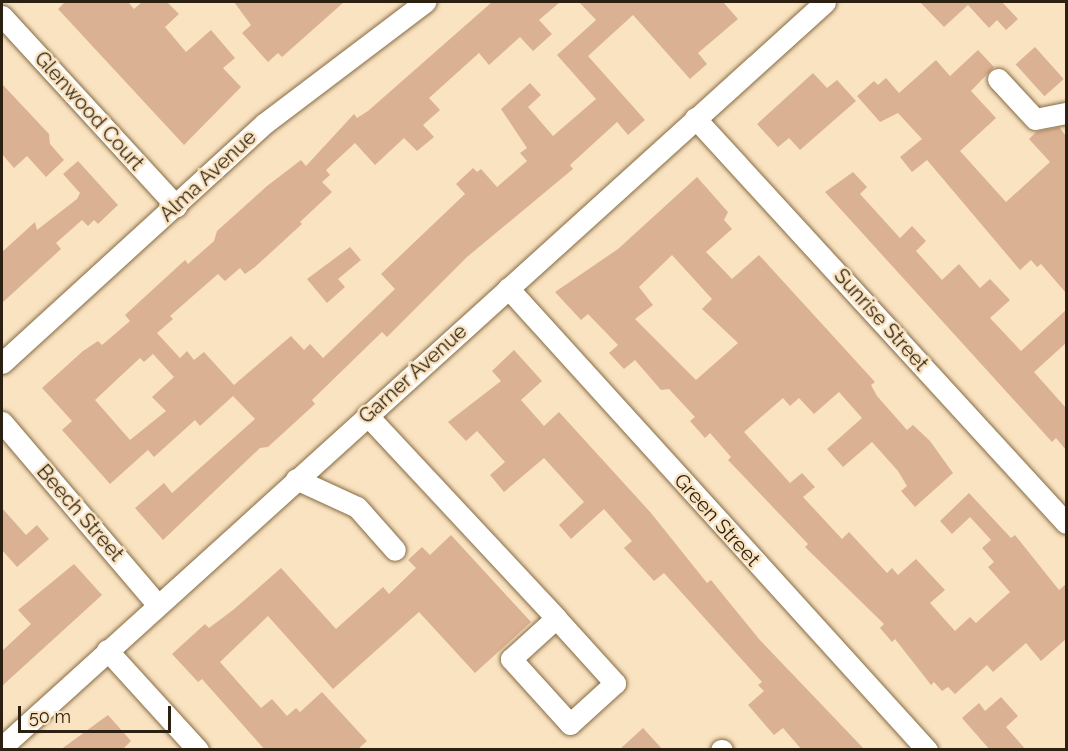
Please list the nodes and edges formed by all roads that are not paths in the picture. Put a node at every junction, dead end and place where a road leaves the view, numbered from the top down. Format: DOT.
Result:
graph roads {
  1 [pos="825,2"];
  2 [pos="414,5"];
  3 [pos="2,16"];
  4 [pos="998,79"];
  5 [pos="1066,113"];
  6 [pos="695,118"];
  7 [pos="176,206"];
  8 [pos="508,288"];
  9 [pos="2,363"];
  10 [pos="367,415"];
  11 [pos="2,422"];
  12 [pos="296,479"];
  13 [pos="1066,523"];
  14 [pos="396,550"];
  15 [pos="158,605"];
  16 [pos="556,618"];
  17 [pos="108,650"];
  18 [pos="2,747"];
  19 [pos="198,750"];
  20 [pos="927,750"];
  1 -- 6 [label="street, Garner Avenue"];
  2 -- 7 [label="street, Alma Avenue"];
  3 -- 7 [label="street, Glenwood Court"];
  4 -- 5 [label="street"];
  6 -- 8 [label="street, Garner Avenue"];
  6 -- 13 [label="street, Sunrise Street"];
  7 -- 9 [label="street, Alma Avenue"];
  8 -- 10 [label="street, Garner Avenue"];
  8 -- 20 [label="street, Green Street"];
  10 -- 12 [label="street, Garner Avenue"];
  10 -- 16 [label="street"];
  11 -- 15 [label="street, Beech Street"];
  12 -- 14 [label="street"];
  12 -- 15 [label="street, Garner Avenue"];
  15 -- 17 [label="street, Garner Avenue"];
  16 -- 16 [label="street"];
  17 -- 18 [label="street, Garner Avenue"];
  17 -- 19 [label="street"];
}
